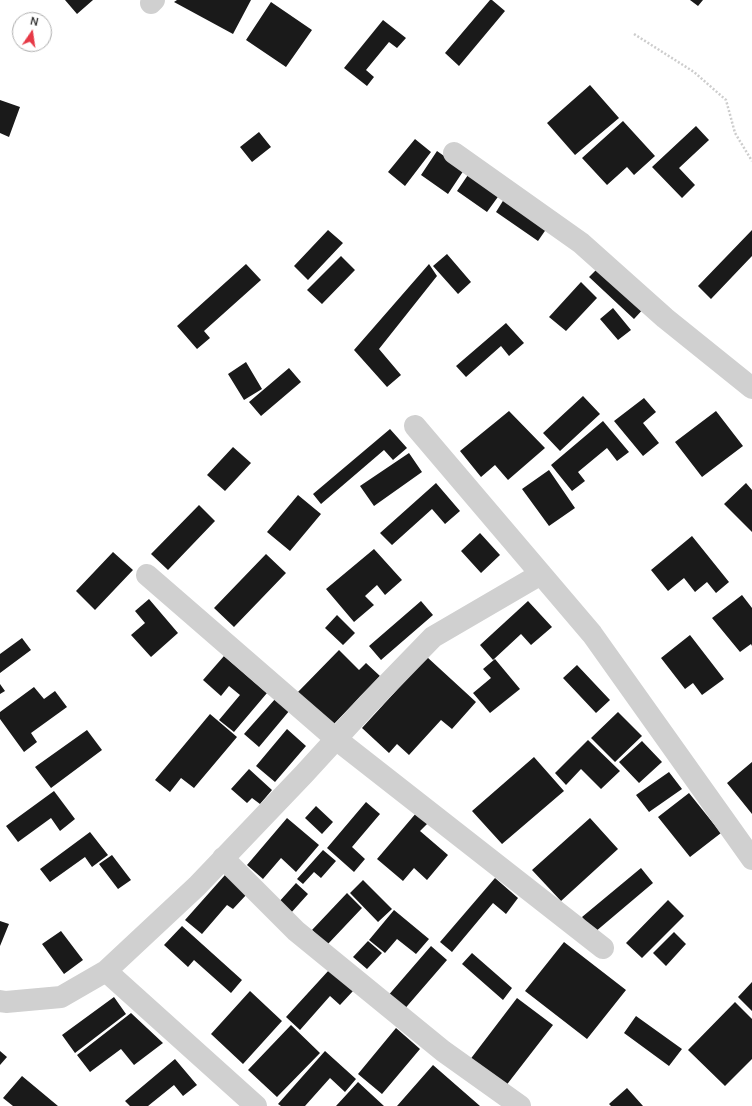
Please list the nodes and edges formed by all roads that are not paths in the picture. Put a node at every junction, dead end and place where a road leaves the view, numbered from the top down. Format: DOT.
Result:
graph roads {
  1 [pos="454,153"];
  2 [pos="752,388"];
  3 [pos="416,426"];
  4 [pos="541,574"];
  5 [pos="148,575"];
  6 [pos="336,739"];
  7 [pos="223,858"];
  8 [pos="752,859"];
  9 [pos="602,948"];
  10 [pos="106,971"];
  11 [pos="0,1001"];
  12 [pos="256,1106"];
  13 [pos="520,1106"];
  1 -- 2 [label="street"];
  3 -- 4 [label="street"];
  4 -- 6 [label="street"];
  4 -- 8 [label="street"];
  5 -- 6 [label="street"];
  6 -- 7 [label="street"];
  6 -- 9 [label="street"];
  7 -- 10 [label="street"];
  7 -- 13 [label="street"];
  10 -- 11 [label="street"];
  10 -- 12 [label="street"];
}
